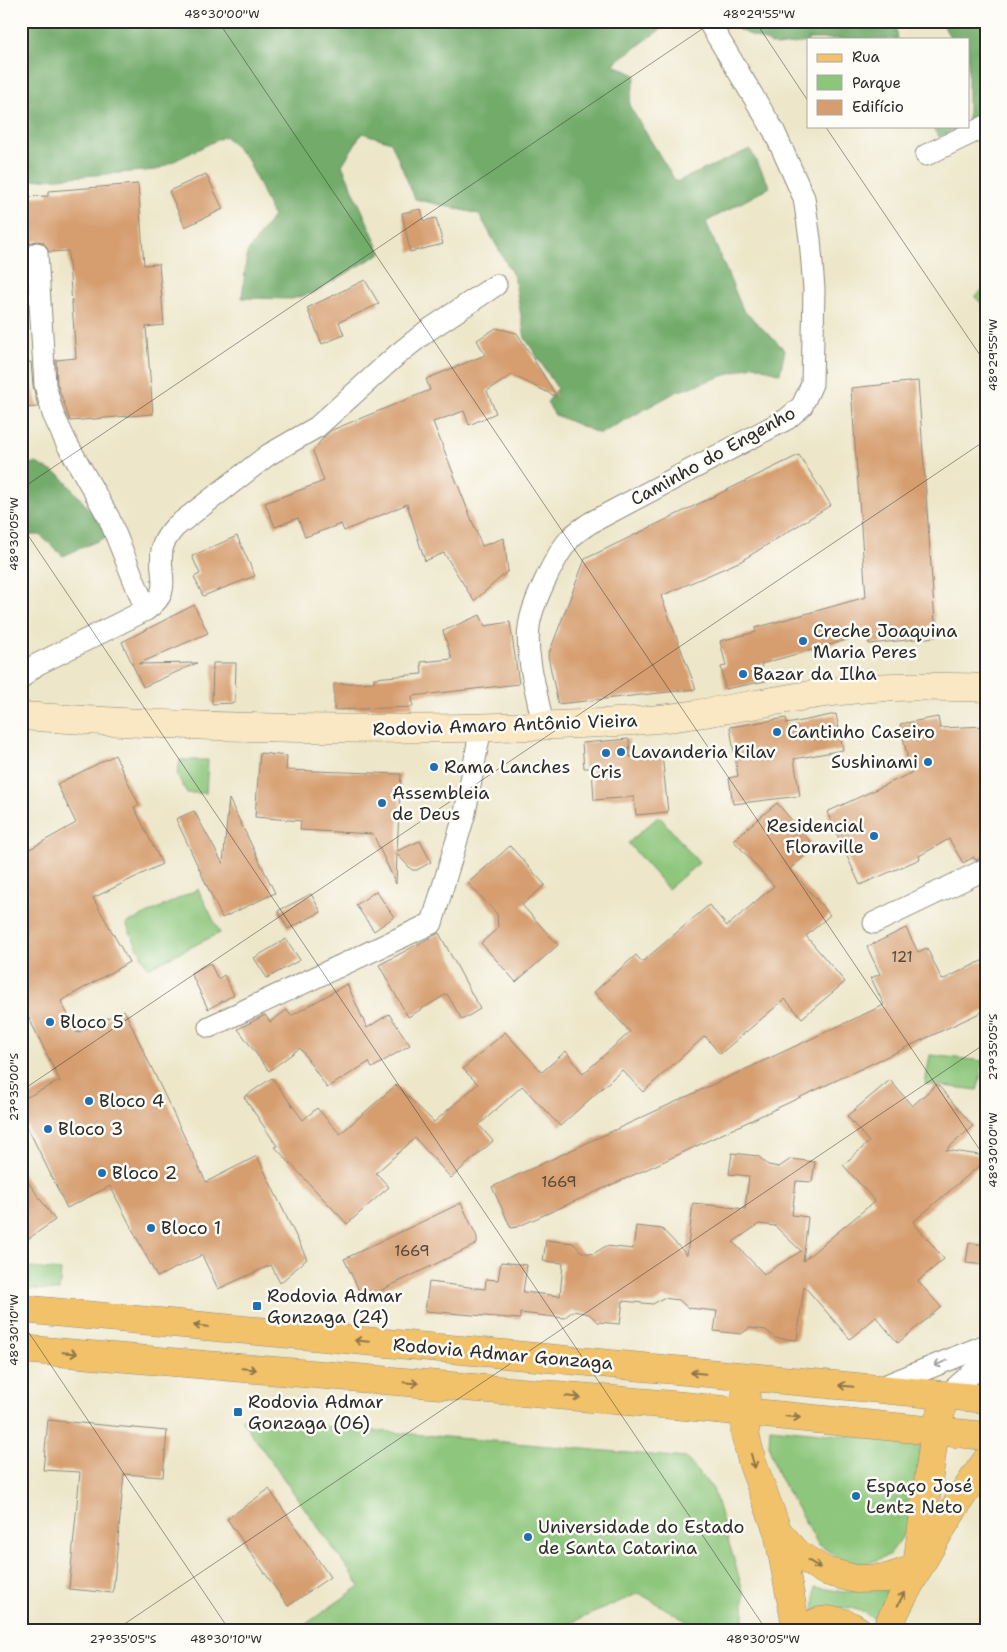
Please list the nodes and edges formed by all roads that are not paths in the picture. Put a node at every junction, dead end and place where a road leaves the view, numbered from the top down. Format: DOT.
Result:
graph roads {
  1 [pos="708,21"];
  2 [pos="986,126"];
  3 [pos="926,155"];
  4 [pos="37,253"];
  5 [pos="496,285"];
  6 [pos="146,610"];
  7 [pos="21,678"];
  8 [pos="986,688"];
  9 [pos="21,716"];
  10 [pos="543,726"];
  11 [pos="481,727"];
  12 [pos="986,869"];
  13 [pos="874,923"];
  14 [pos="209,1027"];
  15 [pos="21,1308"];
  16 [pos="986,1345"];
  17 [pos="21,1349"];
  18 [pos="986,1360"];
  19 [pos="747,1378"];
  20 [pos="878,1389"];
  21 [pos="947,1395"];
  22 [pos="986,1399"];
  23 [pos="744,1413"];
  24 [pos="935,1430"];
  25 [pos="986,1436"];
  26 [pos="986,1461"];
  27 [pos="778,1532"];
  28 [pos="917,1568"];
  29 [pos="797,1631"];
  30 [pos="801,1631"];
  31 [pos="860,1631"];
  32 [pos="885,1631"];
  1 -- 10 [label="street, Caminho do Engenho"];
  2 -- 3 [label="street"];
  4 -- 6 [label="street"];
  5 -- 6 [label="street"];
  6 -- 7 [label="street"];
  8 -- 10 [label="main road, Rodovia Amaro Antônio Vieira"];
  9 -- 11 [label="main road, Rodovia Amaro Antônio Vieira"];
  10 -- 11 [label="main road, Rodovia Amaro Antônio Vieira"];
  11 -- 14 [label="street"];
  12 -- 13 [label="street"];
  19 -- 15 [label="main road, Rodovia Admar Gonzaga, one-way"];
  16 -- 20 [label="street, one-way"];
  17 -- 23 [label="main road, Rodovia Admar Gonzaga, one-way"];
  18 -- 21 [label="street"];
  20 -- 19 [label="main road, Rodovia Admar Gonzaga, one-way"];
  19 -- 23 [label="main road"];
  20 -- 21 [label="main road, Rodovia Admar Gonzaga"];
  21 -- 22 [label="main road, Rodovia Admar Gonzaga"];
  21 -- 24 [label="main road"];
  23 -- 24 [label="main road, Rodovia Admar Gonzaga, one-way"];
  23 -- 27 [label="main road, one-way"];
  24 -- 25 [label="main road, Rodovia Admar Gonzaga"];
  24 -- 28 [label="main road"];
  26 -- 28 [label="main road"];
  27 -- 28 [label="main road, one-way"];
  27 -- 29 [label="main road"];
  32 -- 28 [label="main road, one-way"];
  30 -- 31 [label="main road"];
}
